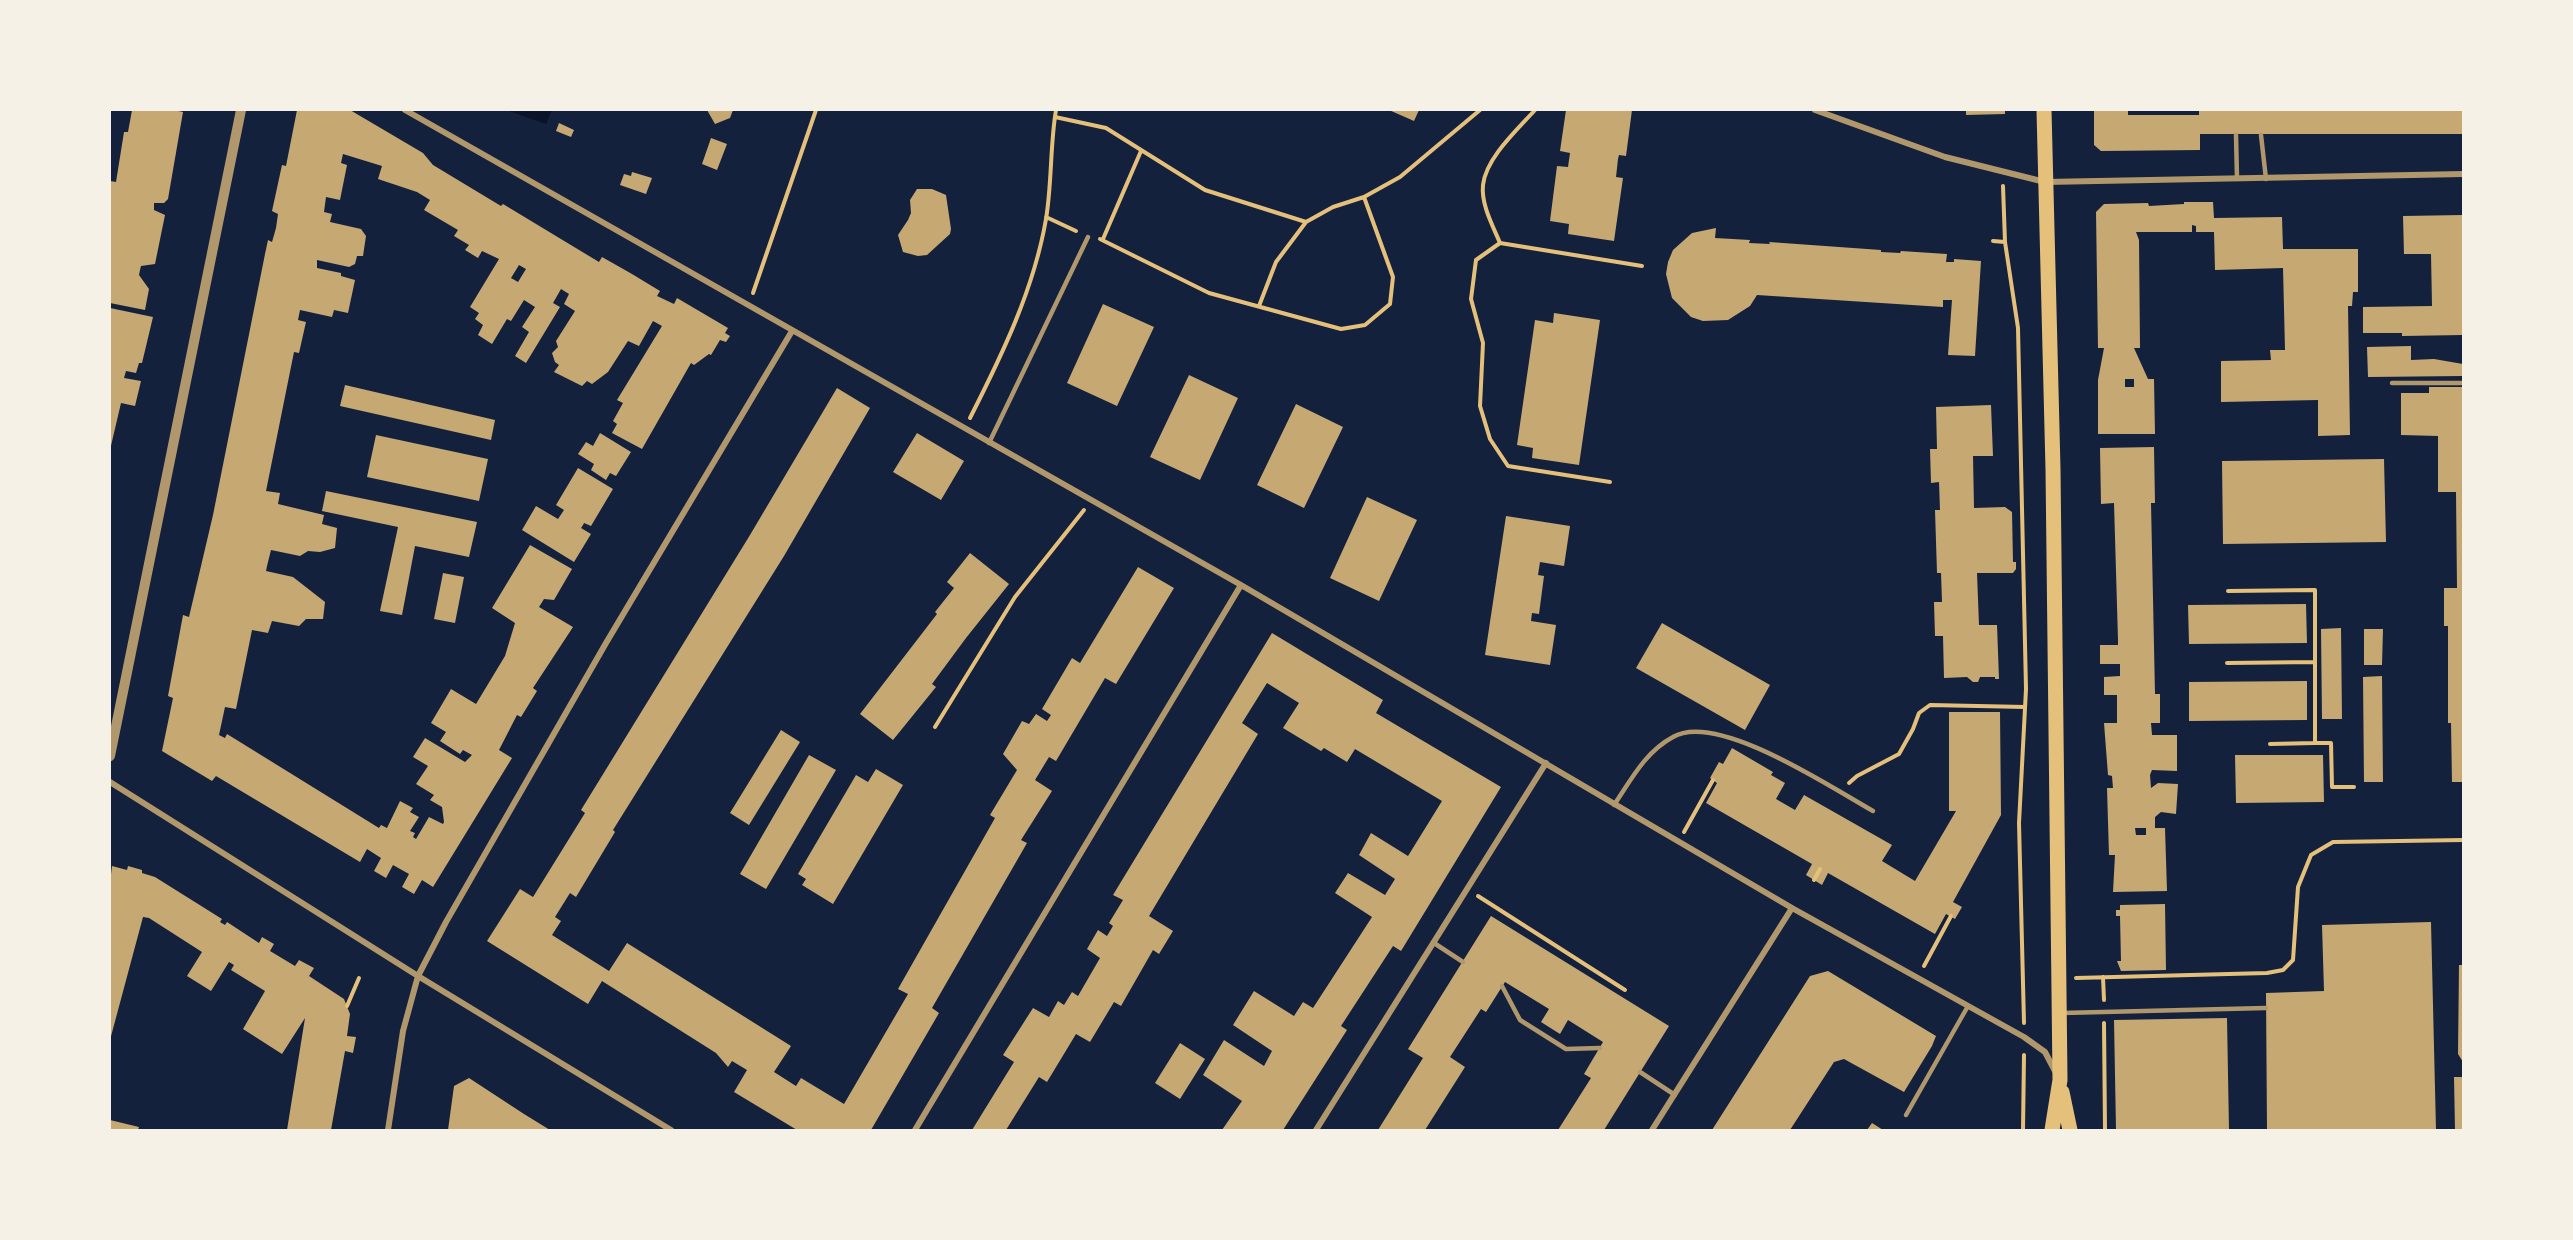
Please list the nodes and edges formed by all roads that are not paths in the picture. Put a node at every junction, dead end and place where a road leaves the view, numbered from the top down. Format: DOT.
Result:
graph roads {
  1 [pos="241,110"];
  2 [pos="405,110"];
  3 [pos="1815,110"];
  4 [pos="2044,110"];
  5 [pos="2236,135"];
  6 [pos="2261,135"];
  7 [pos="2463,174"];
  8 [pos="2237,179"];
  9 [pos="2266,179"];
  10 [pos="2045,182"];
  11 [pos="1088,237"];
  12 [pos="792,331"];
  13 [pos="2392,382"];
  14 [pos="2463,383"];
  15 [pos="989,443"];
  16 [pos="1241,585"];
  17 [pos="110,756"];
  18 [pos="1546,763"];
  19 [pos="110,782"];
  20 [pos="1614,805"];
  21 [pos="1873,811"];
  22 [pos="1792,908"];
  23 [pos="1434,943"];
  24 [pos="1463,962"];
  25 [pos="418,976"];
  26 [pos="1502,986"];
  27 [pos="1968,1006"];
  28 [pos="2266,1008"];
  29 [pos="2059,1013"];
  30 [pos="1600,1048"];
  31 [pos="1640,1072"];
  32 [pos="2060,1080"];
  33 [pos="1675,1095"];
  34 [pos="1906,1115"];
  35 [pos="388,1131"];
  36 [pos="672,1131"];
  37 [pos="915,1131"];
  38 [pos="1316,1131"];
  39 [pos="1652,1131"];
  40 [pos="2052,1131"];
  41 [pos="2070,1131"];
  1 -- 17 [label="street"];
  2 -- 12 [label="street"];
  3 -- 10 [label="street"];
  4 -- 10 [label="main road"];
  5 -- 8 [label="lane"];
  6 -- 9 [label="lane"];
  7 -- 9 [label="street"];
  8 -- 9 [label="street"];
  8 -- 10 [label="street"];
  10 -- 29 [label="main road"];
  11 -- 15 [label="lane"];
  12 -- 15 [label="street"];
  12 -- 25 [label="street"];
  13 -- 14 [label="lane"];
  15 -- 16 [label="street"];
  16 -- 18 [label="street"];
  16 -- 37 [label="street"];
  18 -- 20 [label="street"];
  18 -- 23 [label="street"];
  19 -- 25 [label="street"];
  20 -- 21 [label="lane"];
  20 -- 22 [label="street"];
  22 -- 27 [label="street"];
  22 -- 33 [label="street"];
  23 -- 24 [label="lane"];
  23 -- 38 [label="street"];
  25 -- 35 [label="street"];
  25 -- 36 [label="street"];
  26 -- 30 [label="lane"];
  27 -- 32 [label="street"];
  27 -- 34 [label="lane"];
  28 -- 29 [label="lane"];
  29 -- 32 [label="main road"];
  31 -- 33 [label="lane"];
  32 -- 40 [label="main road"];
  32 -- 41 [label="main road"];
  33 -- 39 [label="street"];
}
